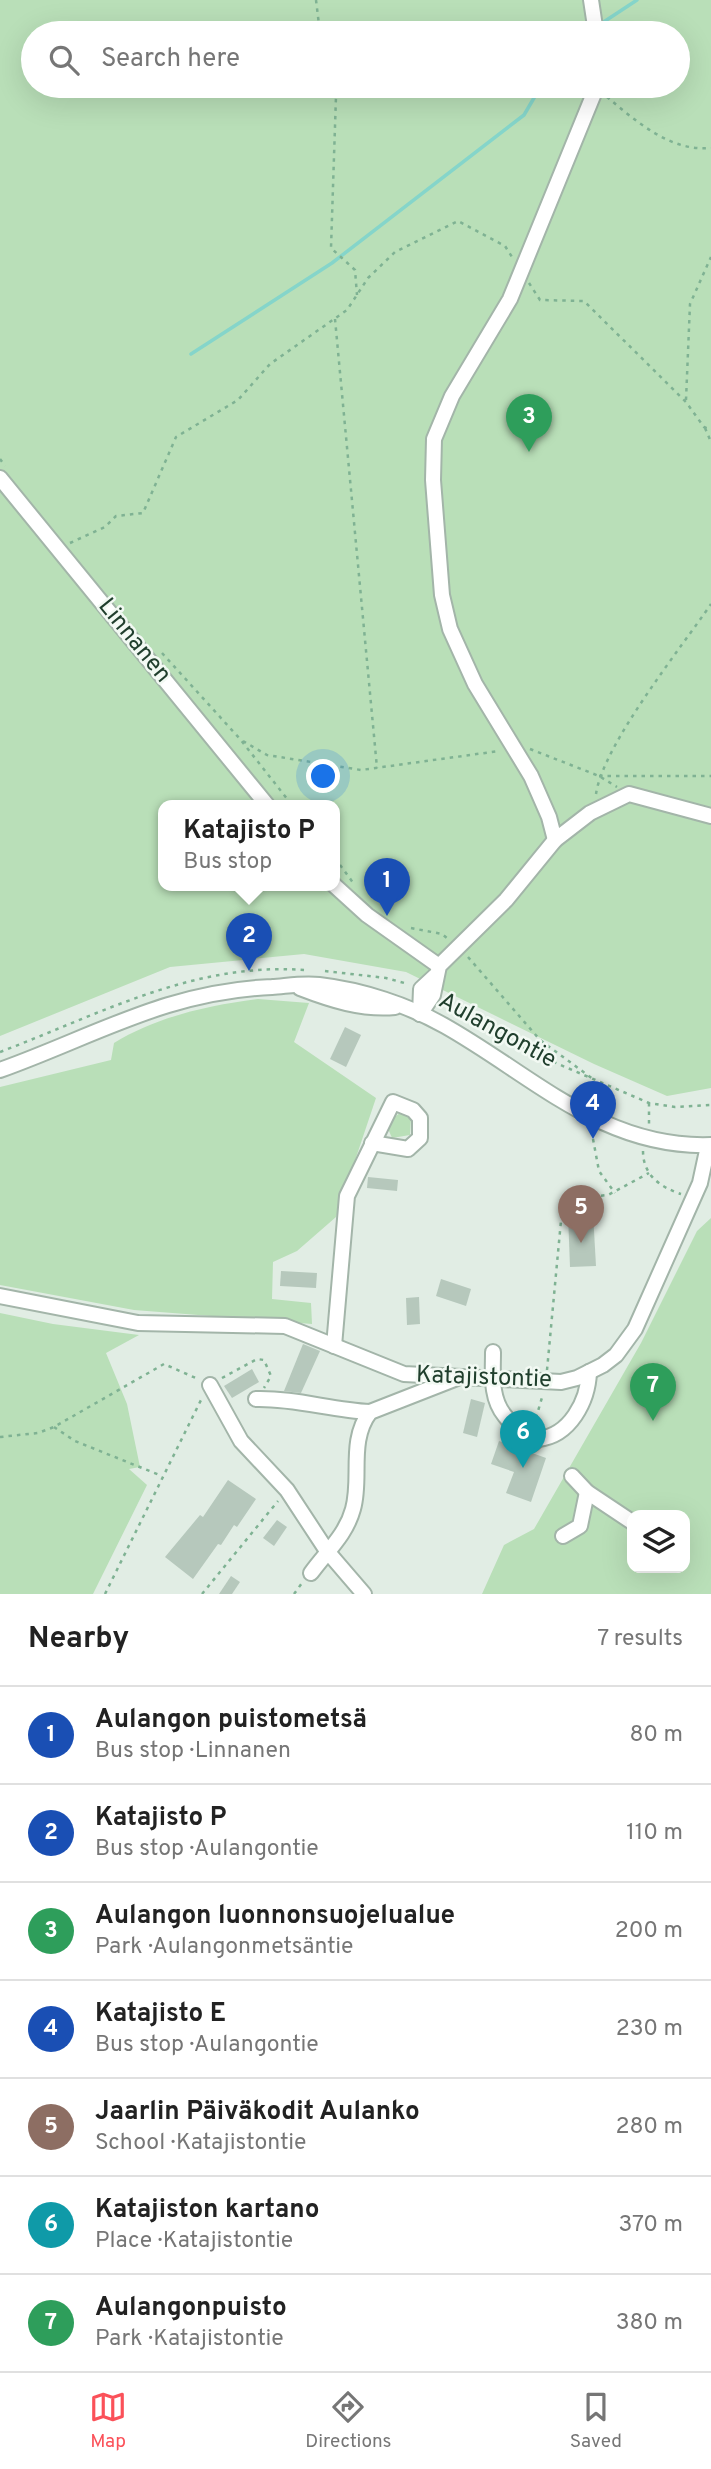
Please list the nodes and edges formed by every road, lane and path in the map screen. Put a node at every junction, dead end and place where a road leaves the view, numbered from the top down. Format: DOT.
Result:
graph roads {
  1 [pos="316,0"];
  2 [pos="591,0"];
  3 [pos="319,21"];
  4 [pos="594,21"];
  5 [pos="336,98"];
  6 [pos="593,98"];
  7 [pos="611,98"];
  8 [pos="711,148"];
  9 [pos="711,257"];
  10 [pos="522,271"];
  11 [pos="357,296"];
  12 [pos="335,319"];
  13 [pos="686,402"];
  14 [pos="704,427"];
  15 [pos="711,430"];
  16 [pos="711,442"];
  17 [pos="0,478"];
  18 [pos="76,550"];
  19 [pos="711,604"];
  20 [pos="156,647"];
  21 [pos="240,739"];
  22 [pos="514,749"];
  23 [pos="377,768"];
  24 [pos="599,776"];
  25 [pos="711,776"];
  26 [pos="263,800"];
  27 [pos="288,800"];
  28 [pos="594,811"];
  29 [pos="711,816"];
  30 [pos="555,840"];
  31 [pos="340,865"];
  32 [pos="340,890"];
  33 [pos="359,891"];
  34 [pos="411,928"];
  35 [pos="458,947"];
  36 [pos="309,970"];
  37 [pos="321,971"];
  38 [pos="437,971"];
  39 [pos="427,992"];
  40 [pos="420,1014"];
  41 [pos="0,1052"];
  42 [pos="0,1070"];
  43 [pos="598,1083"];
  44 [pos="649,1103"];
  45 [pos="711,1105"];
  46 [pos="649,1129"];
  47 [pos="593,1139"];
  48 [pos="372,1143"];
  49 [pos="709,1145"];
  50 [pos="643,1149"];
  51 [pos="649,1172"];
  52 [pos="615,1192"];
  53 [pos="691,1198"];
  54 [pos="0,1296"];
  55 [pos="334,1346"];
  56 [pos="494,1352"];
  57 [pos="589,1372"];
  58 [pos="459,1378"];
  59 [pos="493,1379"];
  60 [pos="546,1381"];
  61 [pos="210,1385"];
  62 [pos="256,1399"];
  63 [pos="370,1412"];
  64 [pos="54,1427"];
  65 [pos="531,1434"];
  66 [pos="0,1437"];
  67 [pos="572,1476"];
  68 [pos="287,1490"];
  69 [pos="587,1492"];
  70 [pos="627,1519"];
  71 [pos="563,1536"];
  72 [pos="327,1551"];
  73 [pos="311,1573"];
  74 [pos="105,1594"];
  75 [pos="202,1594"];
  76 [pos="364,1594"];
  1 -- 3 [label="path"];
  2 -- 4 [label="street"];
  5 -- 11 [label="path"];
  6 -- 10 [label="street"];
  7 -- 8 [label="path"];
  9 -- 13 [label="path"];
  10 -- 11 [label="path"];
  10 -- 13 [label="path"];
  10 -- 22 [label="street"];
  11 -- 12 [label="path"];
  12 -- 18 [label="path"];
  12 -- 23 [label="path"];
  13 -- 14 [label="path"];
  14 -- 15 [label="path"];
  14 -- 16 [label="path"];
  17 -- 26 [label="street, Linnanen"];
  19 -- 24 [label="path"];
  20 -- 21 [label="path"];
  21 -- 23 [label="path"];
  21 -- 27 [label="path"];
  22 -- 23 [label="path"];
  22 -- 24 [label="path"];
  22 -- 30 [label="street"];
  24 -- 25 [label="path"];
  24 -- 28 [label="path"];
  28 -- 29 [label="street"];
  28 -- 30 [label="street"];
  30 -- 35 [label="street"];
  31 -- 33 [label="path"];
  32 -- 38 [label="street"];
  34 -- 35 [label="path"];
  35 -- 38 [label="street"];
  35 -- 43 [label="path"];
  36 -- 41 [label="path"];
  37 -- 39 [label="path, Aulangontie"];
  38 -- 39 [label="street"];
  39 -- 40 [label="street"];
  39 -- 43 [label="path, Aulangontie"];
  40 -- 42 [label="street, Aulangontie"];
  40 -- 49 [label="street, Aulangontie"];
  43 -- 44 [label="path, Aulangontie"];
  44 -- 45 [label="path, Aulangontie"];
  44 -- 46 [label="path"];
  47 -- 52 [label="path"];
  48 -- 55 [label="street"];
  49 -- 53 [label="street, Katajistontie"];
  50 -- 51 [label="path"];
  51 -- 52 [label="path"];
  51 -- 53 [label="path"];
  52 -- 60 [label="path"];
  53 -- 57 [label="street, Katajistontie"];
  54 -- 55 [label="street, Katajistontie"];
  55 -- 58 [label="street, Katajistontie"];
  56 -- 59 [label="street"];
  57 -- 60 [label="street, Katajistontie"];
  57 -- 65 [label="street"];
  58 -- 59 [label="street, Katajistontie"];
  58 -- 63 [label="street"];
  59 -- 60 [label="street, Katajistontie"];
  59 -- 65 [label="street"];
  60 -- 65 [label="path"];
  61 -- 64 [label="path"];
  61 -- 68 [label="street"];
  62 -- 63 [label="street"];
  63 -- 72 [label="street"];
  64 -- 66 [label="path"];
  64 -- 74 [label="path"];
  67 -- 69 [label="street"];
  68 -- 72 [label="street"];
  68 -- 75 [label="path"];
  69 -- 70 [label="street"];
  69 -- 71 [label="street"];
  72 -- 73 [label="street"];
  72 -- 76 [label="street"];
}
